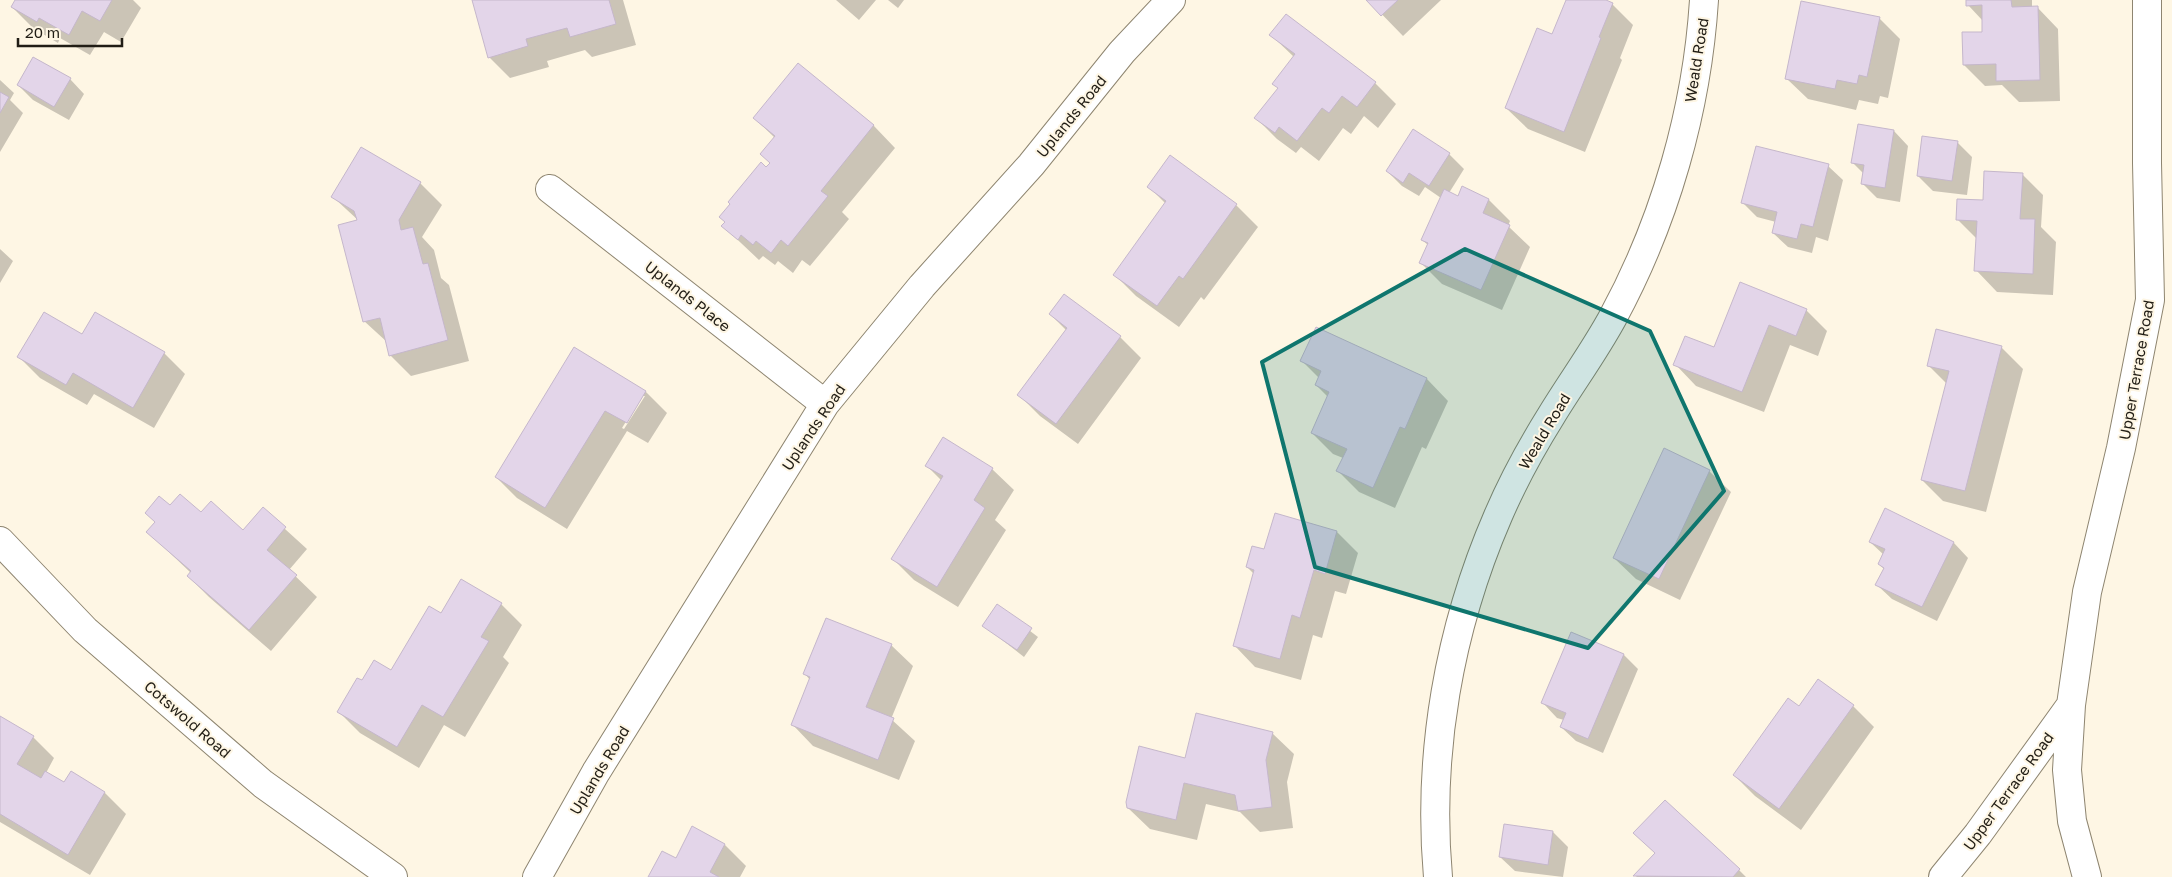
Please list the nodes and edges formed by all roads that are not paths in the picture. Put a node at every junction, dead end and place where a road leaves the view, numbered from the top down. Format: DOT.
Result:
graph roads {
  1 [pos="1172,0"];
  2 [pos="1704,0"];
  3 [pos="2147,0"];
  4 [pos="550,189"];
  5 [pos="825,404"];
  6 [pos="0,541"];
  7 [pos="2071,704"];
  8 [pos="393,877"];
  9 [pos="537,877"];
  10 [pos="1438,877"];
  11 [pos="1943,877"];
  12 [pos="2087,877"];
  1 -- 5 [label="street, Uplands Road"];
  2 -- 10 [label="street, Weald Road"];
  3 -- 7 [label="street, Upper Terrace Road"];
  4 -- 5 [label="street, Uplands Place"];
  5 -- 9 [label="street, Uplands Road"];
  6 -- 8 [label="street, Cotswold Road"];
  7 -- 11 [label="street, Upper Terrace Road"];
  7 -- 12 [label="street, Upper Terrace Road"];
}
